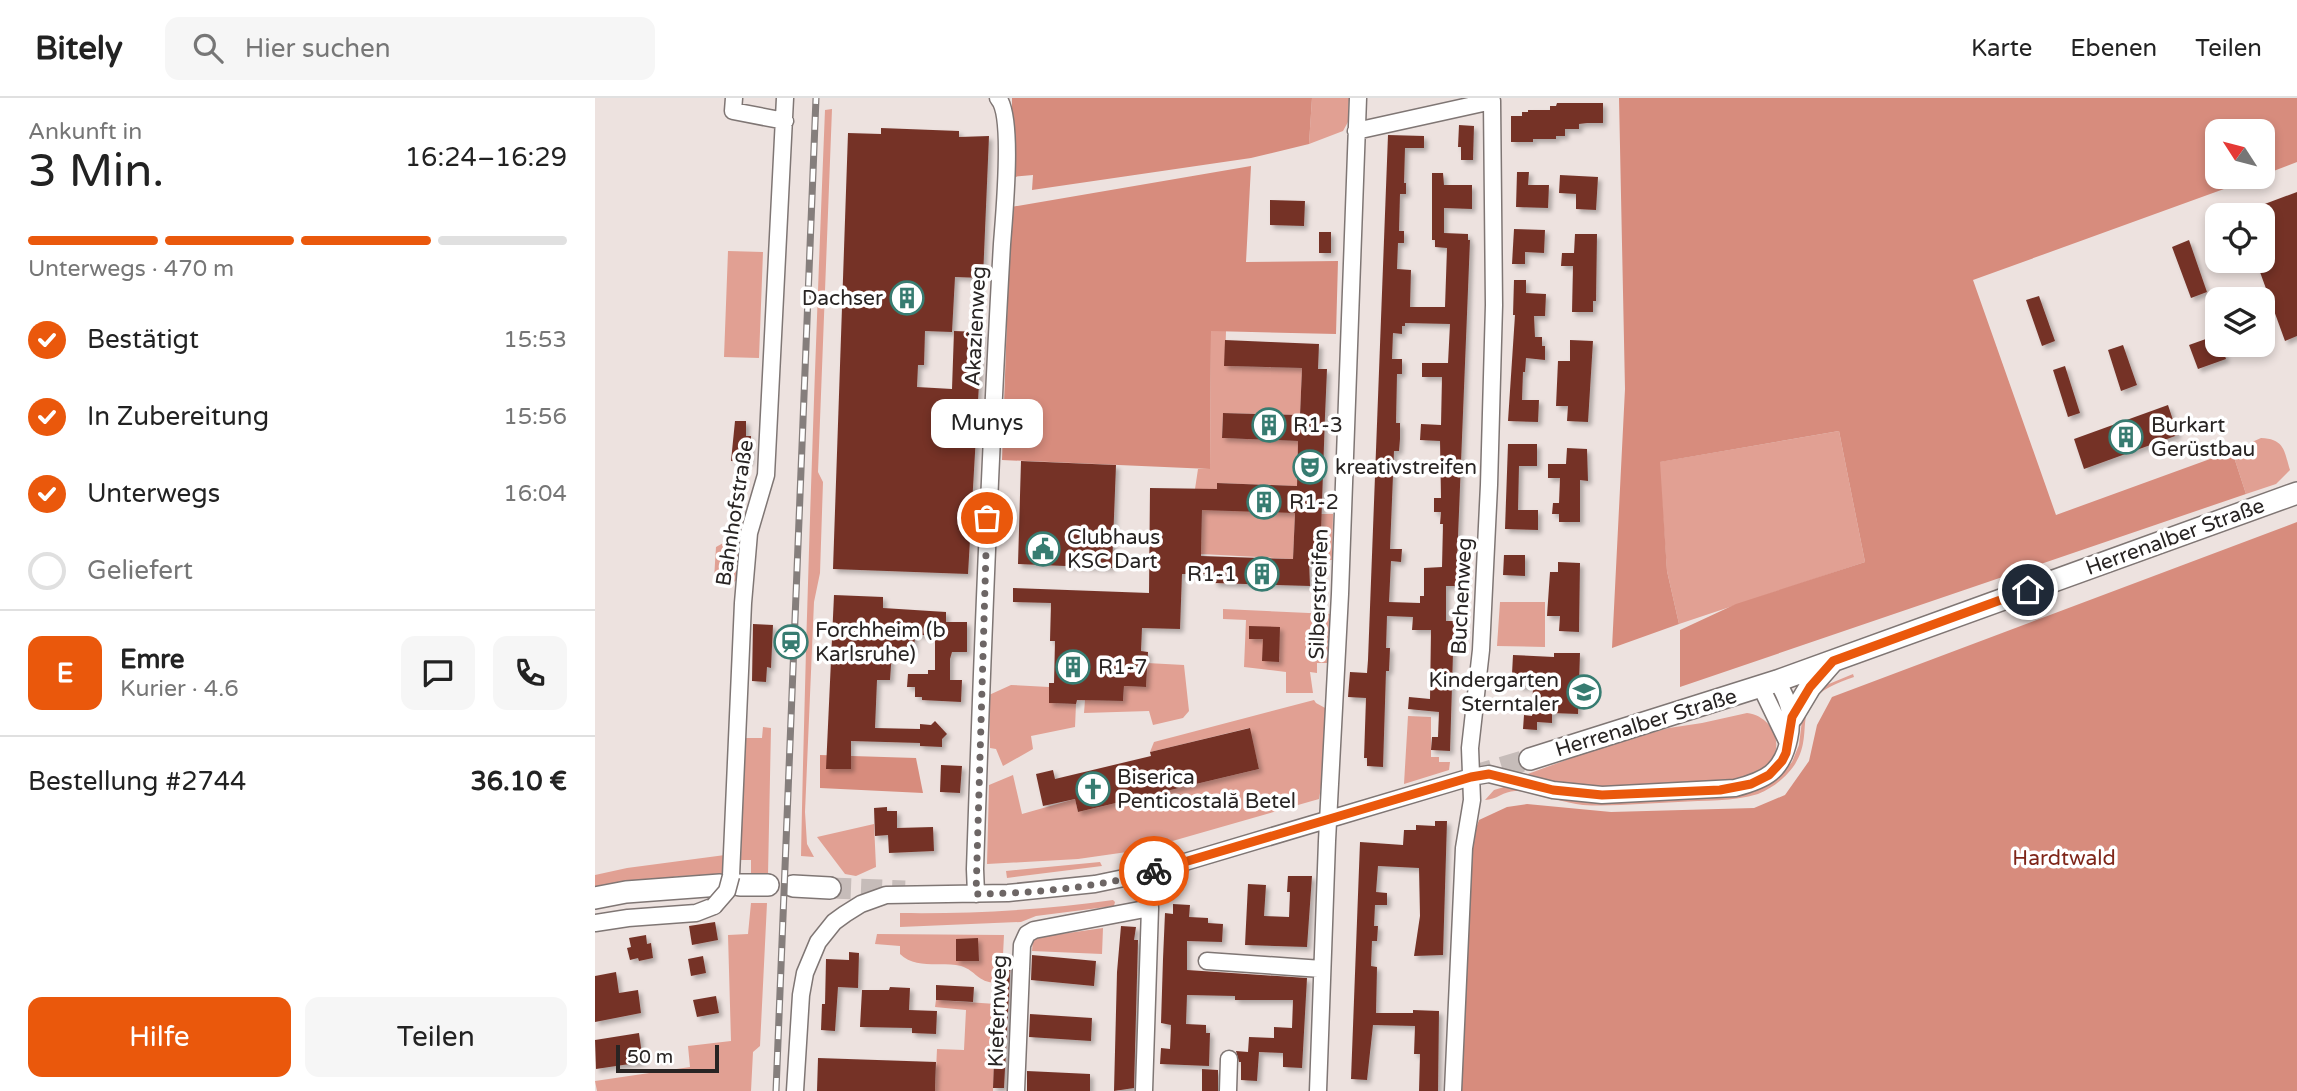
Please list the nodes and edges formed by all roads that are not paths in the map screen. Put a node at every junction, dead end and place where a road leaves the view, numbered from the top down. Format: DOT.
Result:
graph roads {
  1 [pos="734,98"];
  2 [pos="785,98"];
  3 [pos="998,98"];
  4 [pos="1358,98"];
  5 [pos="785,121"];
  6 [pos="1356,131"];
  7 [pos="2297,493"];
  8 [pos="1833,661"];
  9 [pos="1769,684"];
  10 [pos="1792,717"];
  11 [pos="1788,743"];
  12 [pos="1530,759"];
  13 [pos="1471,777"];
  14 [pos="1328,819"];
  15 [pos="1148,879"];
  16 [pos="731,882"];
  17 [pos="768,885"];
  18 [pos="793,886"];
  19 [pos="830,888"];
  20 [pos="976,894"];
  21 [pos="595,898"];
  22 [pos="1150,908"];
  23 [pos="595,923"];
  24 [pos="1207,961"];
  25 [pos="1322,969"];
  26 [pos="1229,1059"];
  27 [pos="795,1091"];
  28 [pos="1016,1091"];
  29 [pos="1144,1091"];
  30 [pos="1228,1091"];
  31 [pos="1318,1091"];
  32 [pos="1453,1091"];
  1 -- 5 [label="street"];
  2 -- 5 [label="street, Bahnhofstraße"];
  3 -- 20 [label="street, Akazienweg"];
  4 -- 6 [label="street, Silberstreifen"];
  5 -- 16 [label="street, Bahnhofstraße"];
  6 -- 13 [label="street, Buchenweg"];
  6 -- 14 [label="street, Silberstreifen"];
  7 -- 8 [label="main road, Herrenalber Straße"];
  8 -- 9 [label="main road, Herrenalber Straße"];
  8 -- 10 [label="main road"];
  9 -- 10 [label="street"];
  9 -- 11 [label="street, Herrenalber Straße"];
  9 -- 12 [label="main road, Herrenalber Straße"];
  10 -- 11 [label="street, Herrenalber Straße"];
  11 -- 13 [label="street, Herrenalber Straße"];
  13 -- 14 [label="street, Herrenalber Straße"];
  13 -- 32 [label="street, Buchenweg"];
  14 -- 15 [label="street, Herrenalber Straße"];
  14 -- 25 [label="street, Silberstreifen"];
  15 -- 20 [label="street, Herrenalber Straße"];
  15 -- 22 [label="street"];
  16 -- 17 [label="main road"];
  16 -- 21 [label="main road"];
  16 -- 23 [label="street, Bahnhofstraße, bridge"];
  18 -- 19 [label="main road"];
  20 -- 27 [label="street, Herrenalber Straße"];
  22 -- 28 [label="street, Kiefernweg"];
  22 -- 29 [label="street"];
  24 -- 25 [label="street"];
  25 -- 31 [label="street, Silberstreifen"];
  26 -- 30 [label="street"];
}
